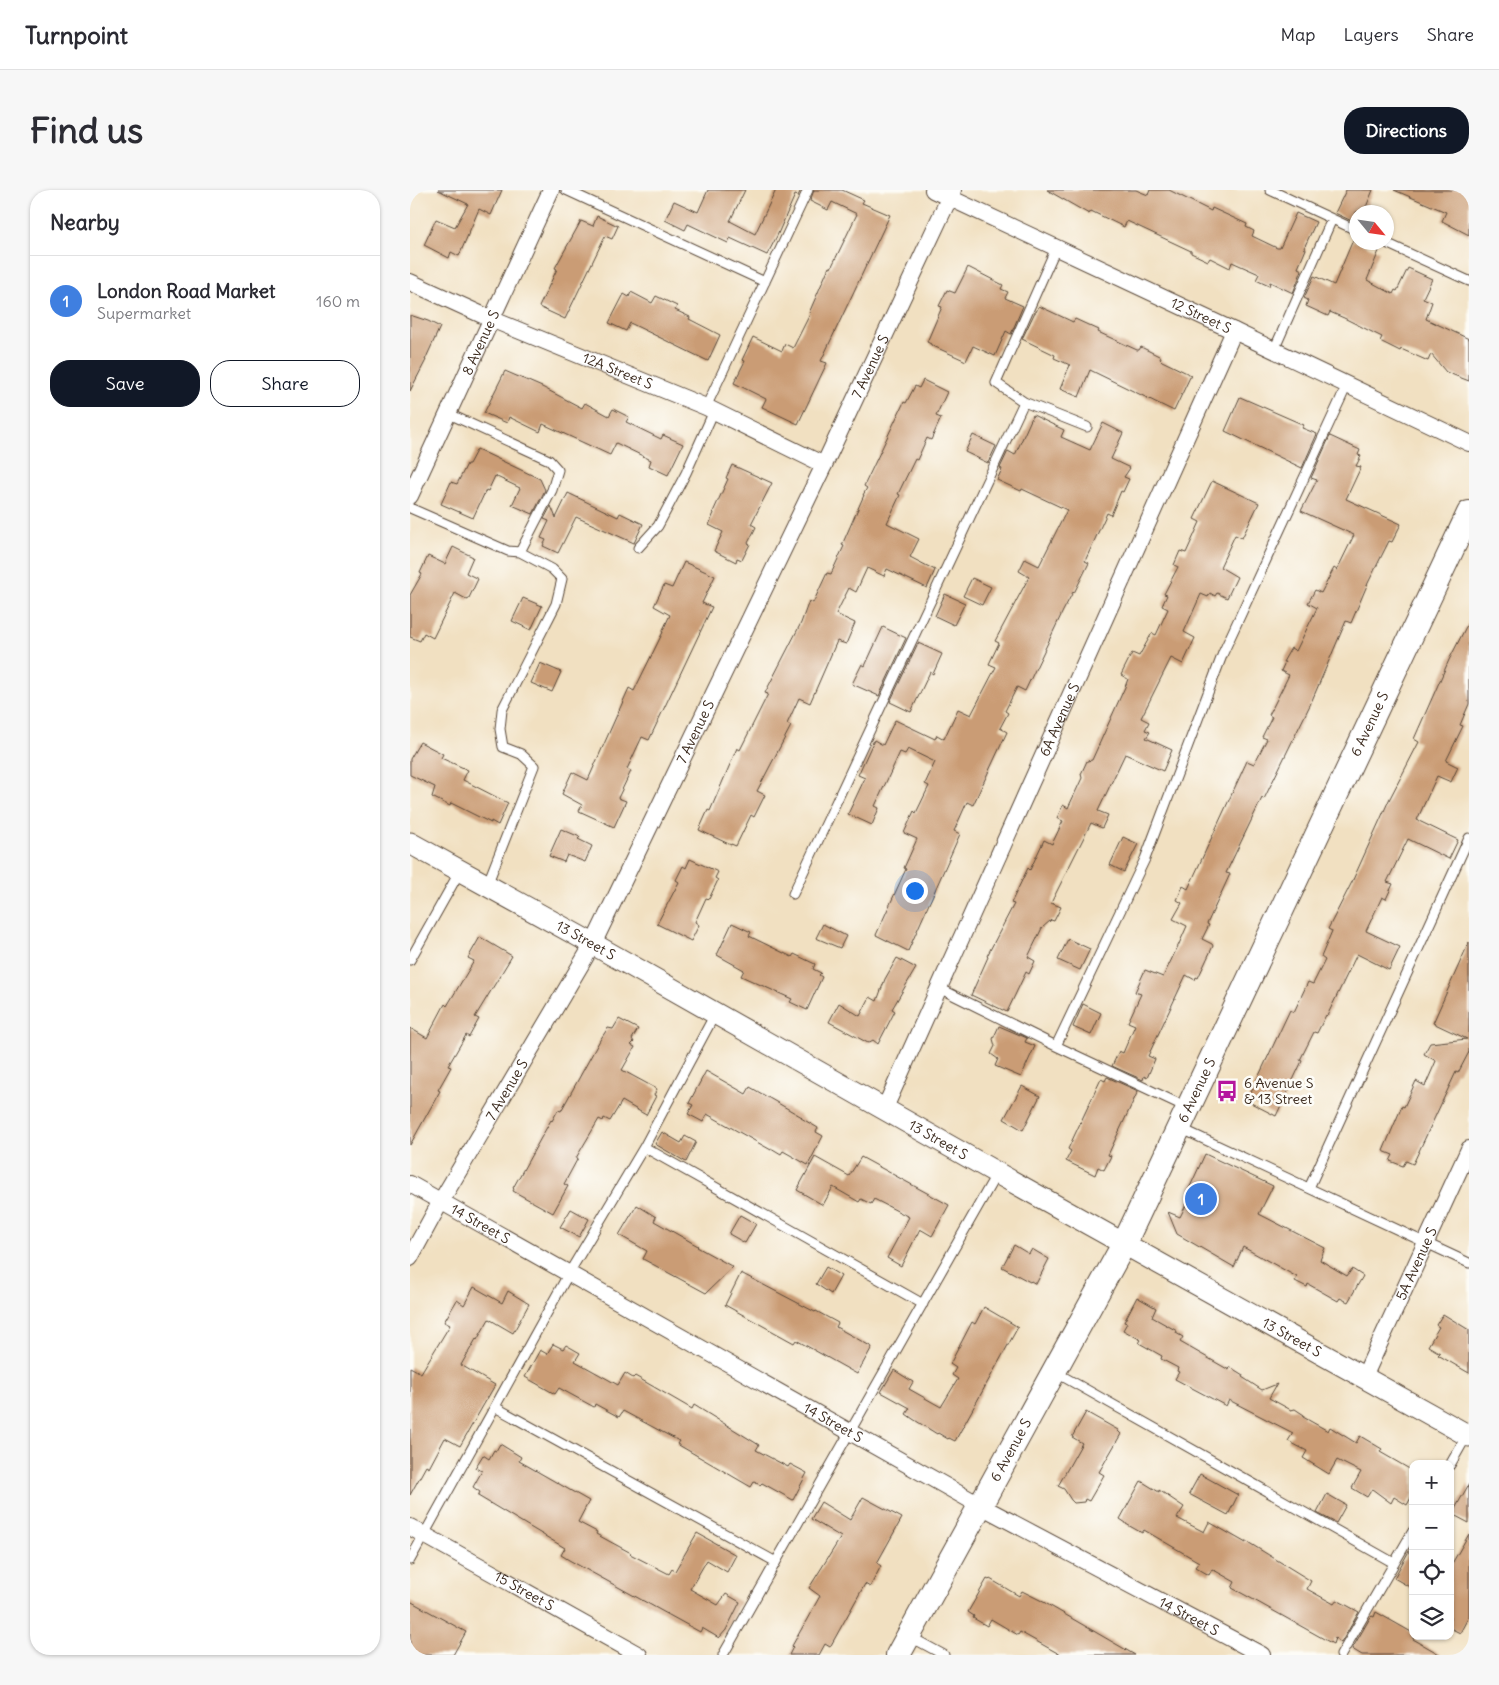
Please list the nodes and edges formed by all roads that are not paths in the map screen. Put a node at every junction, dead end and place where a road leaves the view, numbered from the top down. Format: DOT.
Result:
graph roads {
  1 [pos="551,190"];
  2 [pos="566,190"];
  3 [pos="808,190"];
  4 [pos="933,190"];
  5 [pos="1270,190"];
  6 [pos="951,194"];
  7 [pos="1332,218"];
  8 [pos="1349,226"];
  9 [pos="1394,247"];
  10 [pos="1056,248"];
  11 [pos="1469,281"];
  12 [pos="410,282"];
  13 [pos="765,282"];
  14 [pos="491,319"];
  15 [pos="1234,331"];
  16 [pos="1274,350"];
  17 [pos="1347,385"];
  18 [pos="1024,402"];
  19 [pos="710,409"];
  20 [pos="447,413"];
  21 [pos="1087,426"];
  22 [pos="1469,443"];
  23 [pos="824,465"];
  24 [pos="410,496"];
  25 [pos="410,508"];
  26 [pos="1469,513"];
  27 [pos="638,548"];
  28 [pos="520,552"];
  29 [pos="1469,838"];
  30 [pos="410,843"];
  31 [pos="460,871"];
  32 [pos="486,886"];
  33 [pos="793,894"];
  34 [pos="593,944"];
  35 [pos="410,960"];
  36 [pos="939,988"];
  37 [pos="716,1014"];
  38 [pos="1056,1046"];
  39 [pos="884,1110"];
  40 [pos="1184,1118"];
  41 [pos="644,1147"];
  42 [pos="1469,1149"];
  43 [pos="997,1173"];
  44 [pos="410,1184"];
  45 [pos="1309,1188"];
  46 [pos="441,1201"];
  47 [pos="1426,1242"];
  48 [pos="1124,1244"];
  49 [pos="410,1258"];
  50 [pos="1469,1262"];
  51 [pos="569,1273"];
  52 [pos="923,1304"];
  53 [pos="1055,1372"];
  54 [pos="1364,1377"];
  55 [pos="495,1407"];
  56 [pos="850,1432"];
  57 [pos="1468,1435"];
  58 [pos="1453,1460"];
  59 [pos="981,1506"];
  60 [pos="417,1531"];
  61 [pos="1409,1537"];
  62 [pos="410,1560"];
  63 [pos="776,1562"];
  64 [pos="1394,1563"];
  65 [pos="903,1645"];
  66 [pos="639,1655"];
  67 [pos="723,1655"];
  68 [pos="944,1655"];
  69 [pos="1262,1655"];
  70 [pos="1342,1655"];
  1 -- 14 [label="street, 8 Avenue S"];
  2 -- 13 [label="lane"];
  3 -- 13 [label="lane"];
  4 -- 6 [label="street, 12 Street S"];
  5 -- 7 [label="lane"];
  6 -- 10 [label="street, 12 Street S"];
  6 -- 23 [label="street, 7 Avenue S"];
  7 -- 8 [label="lane"];
  7 -- 16 [label="lane"];
  9 -- 11 [label="lane"];
  10 -- 15 [label="street, 12 Street S"];
  10 -- 18 [label="lane"];
  12 -- 14 [label="street, 12A Street S"];
  13 -- 19 [label="lane"];
  14 -- 19 [label="street, 12A Street S"];
  14 -- 20 [label="street, 8 Avenue S"];
  15 -- 16 [label="street, 12 Street S"];
  15 -- 36 [label="street, 6A Avenue S"];
  16 -- 17 [label="street, 12 Street S"];
  17 -- 22 [label="street, 12 Street S"];
  17 -- 38 [label="lane"];
  18 -- 21 [label="lane"];
  18 -- 33 [label="lane"];
  19 -- 23 [label="street, 12A Street S"];
  19 -- 27 [label="lane"];
  20 -- 24 [label="street, 8 Avenue S"];
  20 -- 28 [label="lane"];
  23 -- 34 [label="street, 7 Avenue S"];
  25 -- 28 [label="lane"];
  26 -- 40 [label="main road, 6 Avenue S"];
  28 -- 32 [label="lane"];
  29 -- 45 [label="lane"];
  30 -- 31 [label="street, 13 Street S"];
  31 -- 32 [label="street, 13 Street S"];
  31 -- 35 [label="lane"];
  32 -- 34 [label="street, 13 Street S"];
  34 -- 37 [label="street, 13 Street S"];
  34 -- 46 [label="street, 7 Avenue S"];
  36 -- 38 [label="lane"];
  36 -- 39 [label="street, 6A Avenue S"];
  37 -- 39 [label="street, 13 Street S"];
  37 -- 41 [label="lane"];
  38 -- 40 [label="lane"];
  39 -- 43 [label="street, 13 Street S"];
  40 -- 45 [label="lane"];
  40 -- 48 [label="main road, 6 Avenue S"];
  41 -- 51 [label="lane"];
  41 -- 52 [label="lane"];
  42 -- 47 [label="street, 5A Avenue S"];
  43 -- 48 [label="street, 13 Street S"];
  43 -- 52 [label="lane"];
  44 -- 46 [label="street, 14 Street S"];
  45 -- 47 [label="lane"];
  46 -- 49 [label="street, 7 Avenue S"];
  46 -- 51 [label="street, 14 Street S"];
  47 -- 50 [label="lane"];
  47 -- 54 [label="street, 5A Avenue S"];
  48 -- 53 [label="main road, 6 Avenue S"];
  48 -- 54 [label="street, 13 Street S"];
  51 -- 55 [label="lane"];
  51 -- 56 [label="street, 14 Street S"];
  52 -- 56 [label="lane"];
  53 -- 59 [label="main road, 6 Avenue S"];
  53 -- 64 [label="lane"];
  54 -- 57 [label="street, 13 Street S"];
  55 -- 60 [label="lane"];
  55 -- 63 [label="lane"];
  56 -- 59 [label="street, 14 Street S"];
  56 -- 63 [label="lane"];
  57 -- 58 [label="lane"];
  59 -- 65 [label="main road, 6 Avenue S"];
  59 -- 69 [label="street, 14 Street S"];
  60 -- 62 [label="lane"];
  60 -- 66 [label="street, 15 Street S"];
  61 -- 64 [label="lane"];
  63 -- 67 [label="lane"];
  64 -- 70 [label="lane"];
  65 -- 68 [label="lane"];
}
